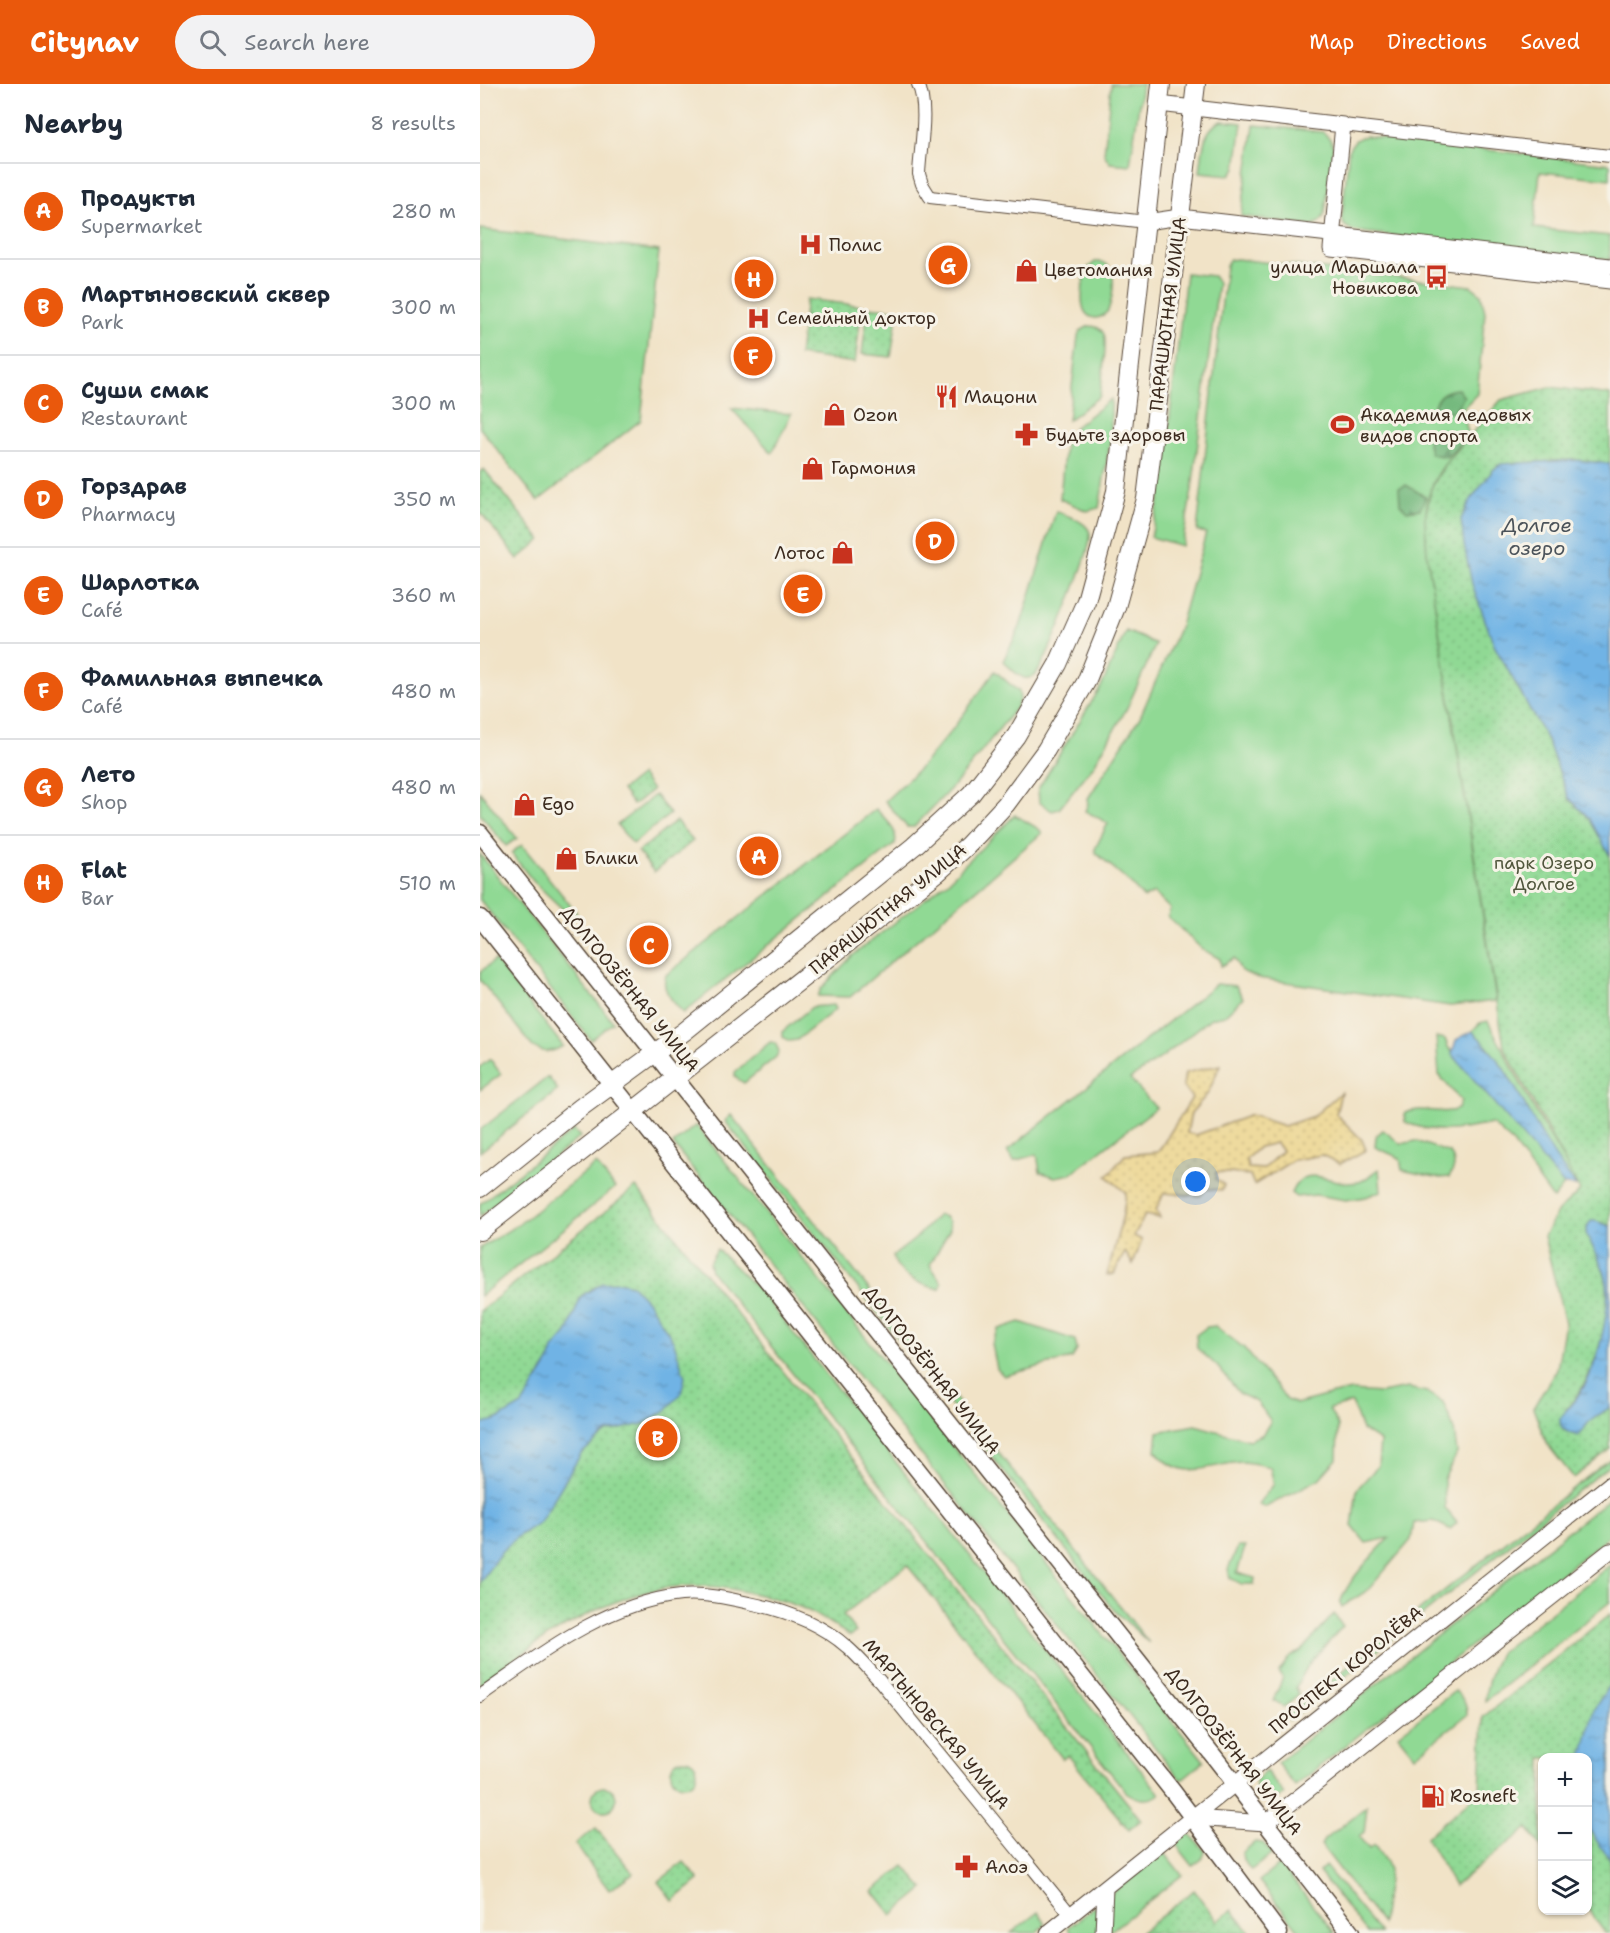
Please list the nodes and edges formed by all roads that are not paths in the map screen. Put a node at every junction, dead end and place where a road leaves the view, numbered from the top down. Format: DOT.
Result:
graph roads {
  1 [pos="918,84"];
  2 [pos="1161,84"];
  3 [pos="1196,84"];
  4 [pos="1159,104"];
  5 [pos="1194,108"];
  6 [pos="1343,125"];
  7 [pos="1610,156"];
  8 [pos="1180,217"];
  9 [pos="1146,222"];
  10 [pos="1332,242"];
  11 [pos="1610,266"];
  12 [pos="1610,281"];
  13 [pos="480,833"];
  14 [pos="480,918"];
  15 [pos="655,1052"];
  16 [pos="675,1077"];
  17 [pos="611,1084"];
  18 [pos="633,1112"];
  19 [pos="480,1188"];
  20 [pos="480,1231"];
  21 [pos="1610,1484"];
  22 [pos="1610,1551"];
  23 [pos="480,1696"];
  24 [pos="1236,1784"];
  25 [pos="1193,1818"];
  26 [pos="1266,1823"];
  27 [pos="1106,1888"];
  28 [pos="1071,1915"];
  29 [pos="1048,1933"];
  30 [pos="1103,1933"];
  31 [pos="1279,1933"];
  32 [pos="1351,1933"];
  1 -- 9 [label="street"];
  2 -- 4 [label="main road, ПАРАШЮТНАЯ УЛИЦА"];
  3 -- 5 [label="main road, ПАРАШЮТНАЯ УЛИЦА"];
  4 -- 5 [label="street"];
  4 -- 9 [label="main road, ПАРАШЮТНАЯ УЛИЦА"];
  5 -- 6 [label="street"];
  5 -- 8 [label="main road, ПАРАШЮТНАЯ УЛИЦА"];
  6 -- 7 [label="street"];
  6 -- 10 [label="street"];
  8 -- 9 [label="street"];
  8 -- 10 [label="street"];
  8 -- 16 [label="main road, ПАРАШЮТНАЯ УЛИЦА"];
  9 -- 15 [label="main road, ПАРАШЮТНАЯ УЛИЦА"];
  10 -- 11 [label="street"];
  10 -- 12 [label="street"];
  13 -- 15 [label="main road, ДОЛГООЗЁРНАЯ УЛИЦА"];
  14 -- 17 [label="main road"];
  15 -- 16 [label="main road, ДОЛГООЗЁРНАЯ УЛИЦА"];
  15 -- 17 [label="main road, ПАРАШЮТНАЯ УЛИЦА"];
  16 -- 18 [label="main road, ПАРАШЮТНАЯ УЛИЦА"];
  16 -- 24 [label="main road, ДОЛГООЗЁРНАЯ УЛИЦА"];
  17 -- 18 [label="main road"];
  17 -- 19 [label="main road, ПАРАШЮТНАЯ УЛИЦА"];
  18 -- 20 [label="main road, ПАРАШЮТНАЯ УЛИЦА"];
  18 -- 25 [label="main road"];
  21 -- 24 [label="street, ПРОСПЕКТ КОРОЛЁВА"];
  22 -- 26 [label="street"];
  23 -- 28 [label="street, МАРТЫНОВСКАЯ УЛИЦА"];
  24 -- 25 [label="street, ПРОСПЕКТ КОРОЛЁВА"];
  24 -- 26 [label="main road, ДОЛГООЗЁРНАЯ УЛИЦА"];
  25 -- 26 [label="street"];
  25 -- 27 [label="street, ПРОСПЕКТ КОРОЛЁВА"];
  25 -- 31 [label="main road"];
  26 -- 32 [label="main road, ДОЛГООЗЁРНАЯ УЛИЦА"];
  27 -- 28 [label="street, ПРОСПЕКТ КОРОЛЁВА"];
  27 -- 30 [label="street"];
  28 -- 29 [label="street, ПРОСПЕКТ КОРОЛЁВА"];
}
